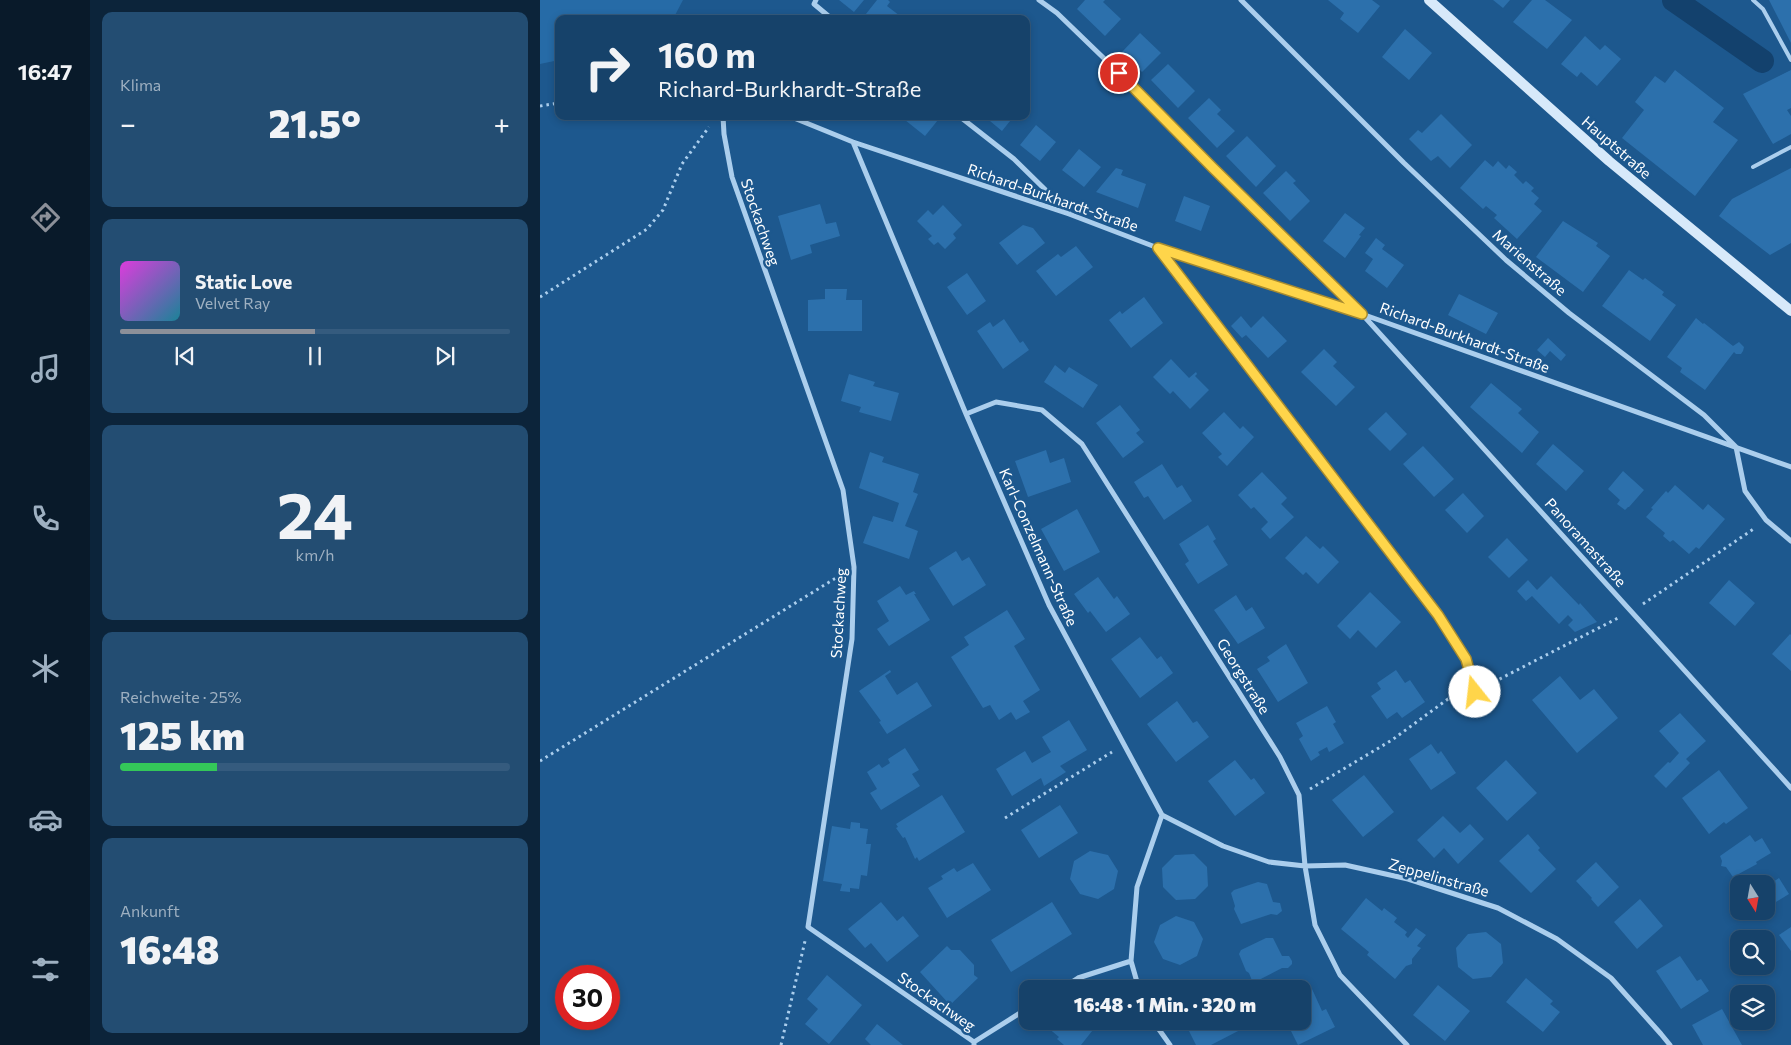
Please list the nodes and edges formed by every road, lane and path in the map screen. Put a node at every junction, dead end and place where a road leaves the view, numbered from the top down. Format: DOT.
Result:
graph roads {
  1 [pos="816,0"];
  2 [pos="1039,0"];
  3 [pos="1241,0"];
  4 [pos="1429,0"];
  5 [pos="1753,0"];
  6 [pos="827,15"];
  7 [pos="1791,60"];
  8 [pos="555,104"];
  9 [pos="540,106"];
  10 [pos="723,120"];
  11 [pos="800,120"];
  12 [pos="964,120"];
  13 [pos="711,124"];
  14 [pos="853,142"];
  15 [pos="1791,147"];
  16 [pos="1753,167"];
  17 [pos="1069,214"];
  18 [pos="1158,248"];
  19 [pos="540,297"];
  20 [pos="1791,311"];
  21 [pos="1362,314"];
  22 [pos="966,414"];
  23 [pos="1736,447"];
  24 [pos="1791,467"];
  25 [pos="1791,541"];
  26 [pos="854,566"];
  27 [pos="1475,692"];
  28 [pos="1123,745"];
  29 [pos="540,761"];
  30 [pos="1791,788"];
  31 [pos="1300,795"];
  32 [pos="1162,815"];
  33 [pos="1005,818"];
  34 [pos="1305,866"];
  35 [pos="808,927"];
  36 [pos="1131,961"];
  37 [pos="1075,980"];
  38 [pos="1136,980"];
  39 [pos="1019,1014"];
  40 [pos="1159,1030"];
  41 [pos="974,1044"];
  42 [pos="781,1045"];
  43 [pos="1170,1045"];
  44 [pos="1407,1045"];
  45 [pos="1670,1045"];
  1 -- 6 [label="street"];
  2 -- 21 [label="street, Panoramastraße"];
  3 -- 23 [label="street, Marienstraße"];
  4 -- 20 [label="main road, Hauptstraße"];
  5 -- 7 [label="lane"];
  8 -- 9 [label="path"];
  10 -- 26 [label="street, Stockachweg"];
  11 -- 14 [label="street, Richard-Burkhardt-Straße"];
  12 -- 17 [label="street"];
  13 -- 19 [label="path"];
  14 -- 17 [label="street, Richard-Burkhardt-Straße"];
  14 -- 22 [label="street, Karl-Conzelmann-Straße"];
  15 -- 16 [label="lane"];
  17 -- 18 [label="street, Richard-Burkhardt-Straße"];
  18 -- 21 [label="street, Richard-Burkhardt-Straße"];
  18 -- 27 [label="street"];
  21 -- 23 [label="street, Richard-Burkhardt-Straße"];
  21 -- 30 [label="street, Panoramastraße"];
  22 -- 28 [label="street, Karl-Conzelmann-Straße"];
  22 -- 31 [label="street, Georgstraße"];
  23 -- 24 [label="street, Richard-Burkhardt-Straße"];
  23 -- 25 [label="street"];
  26 -- 29 [label="path"];
  26 -- 35 [label="street, Stockachweg"];
  27 -- 31 [label="path"];
  28 -- 32 [label="street, Karl-Conzelmann-Straße"];
  28 -- 33 [label="path"];
  31 -- 34 [label="street, Georgstraße"];
  32 -- 34 [label="street, Zeppelinstraße"];
  32 -- 36 [label="street"];
  34 -- 44 [label="street, Georgstraße"];
  34 -- 45 [label="street, Zeppelinstraße"];
  35 -- 41 [label="street, Stockachweg"];
  35 -- 42 [label="path"];
  36 -- 37 [label="street"];
  36 -- 38 [label="street"];
  39 -- 41 [label="street"];
  40 -- 43 [label="street"];
}
